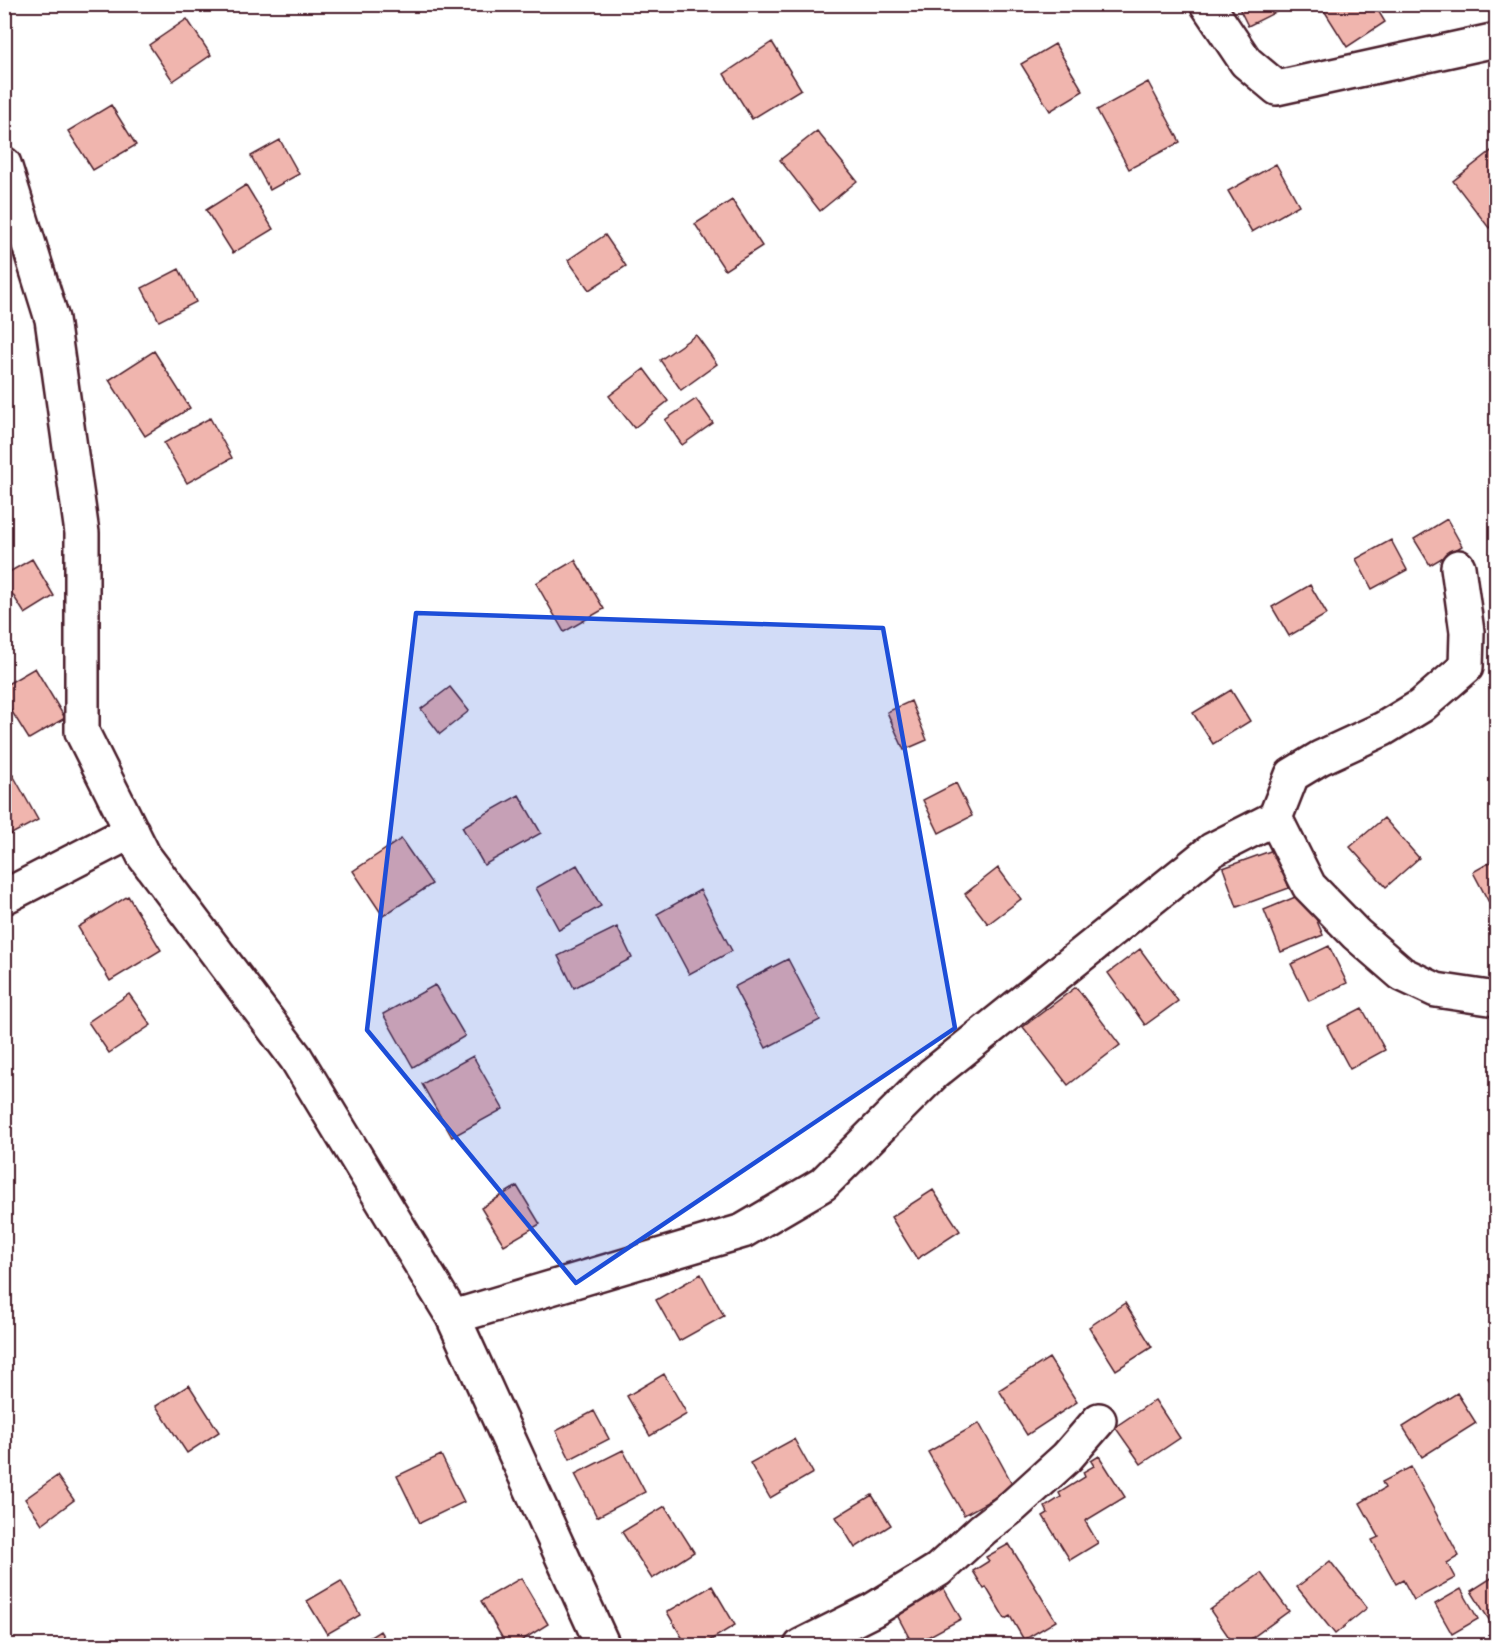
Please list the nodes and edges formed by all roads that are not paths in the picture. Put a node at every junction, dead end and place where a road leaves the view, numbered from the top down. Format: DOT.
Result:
graph roads {
  1 [pos="1207,4"];
  2 [pos="1497,40"];
  3 [pos="4,164"];
  4 [pos="1458,567"];
  5 [pos="1275,818"];
  6 [pos="132,831"];
  7 [pos="4,897"];
  8 [pos="1497,999"];
  9 [pos="453,1317"];
  10 [pos="1099,1420"];
  11 [pos="603,1646"];
  12 [pos="801,1646"];
  1 -- 2 [label="street"];
  3 -- 6 [label="street"];
  4 -- 5 [label="street"];
  5 -- 8 [label="street"];
  5 -- 9 [label="street"];
  6 -- 7 [label="street"];
  6 -- 9 [label="street"];
  9 -- 11 [label="street"];
  10 -- 12 [label="street"];
}
